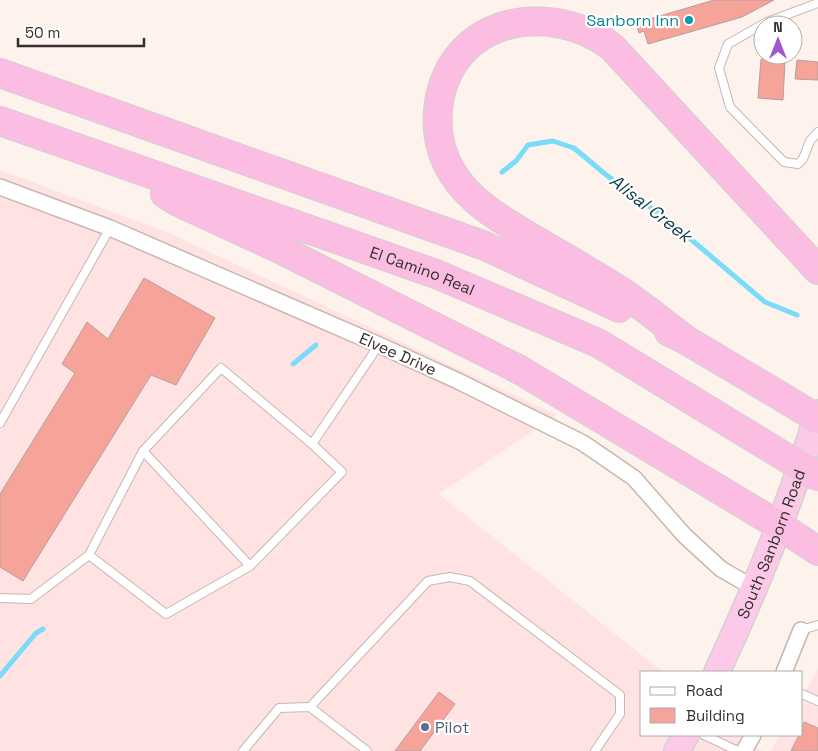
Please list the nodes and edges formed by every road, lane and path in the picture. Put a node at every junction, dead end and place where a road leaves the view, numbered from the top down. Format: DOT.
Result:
graph roads {
  1 [pos="818,2"];
  2 [pos="0,73"];
  3 [pos="0,121"];
  4 [pos="818,132"];
  5 [pos="110,160"];
  6 [pos="0,187"];
  7 [pos="110,228"];
  8 [pos="818,270"];
  9 [pos="686,340"];
  10 [pos="379,345"];
  11 [pos="818,413"];
  12 [pos="818,419"];
  13 [pos="0,423"];
  14 [pos="312,444"];
  15 [pos="143,451"];
  16 [pos="818,477"];
  17 [pos="780,526"];
  18 [pos="818,550"];
  19 [pos="89,555"];
  20 [pos="250,566"];
  21 [pos="754,588"];
  22 [pos="0,598"];
  23 [pos="818,625"];
  24 [pos="801,630"];
  25 [pos="717,671"];
  26 [pos="784,671"];
  27 [pos="803,694"];
  28 [pos="818,701"];
  29 [pos="310,707"];
  30 [pos="685,736"];
  31 [pos="706,736"];
  32 [pos="752,736"];
  33 [pos="243,751"];
  34 [pos="367,751"];
  35 [pos="595,751"];
  36 [pos="677,751"];
  37 [pos="738,751"];
  38 [pos="744,751"];
  1 -- 4 [label="lane"];
  2 -- 9 [label="highway"];
  3 -- 5 [label="highway, El Camino Real"];
  5 -- 16 [label="highway, El Camino Real, bridge"];
  5 -- 17 [label="highway"];
  6 -- 7 [label="street, Elvee Drive"];
  7 -- 10 [label="street, Elvee Drive"];
  7 -- 13 [label="lane"];
  8 -- 9 [label="highway"];
  9 -- 12 [label="highway, bridge"];
  10 -- 14 [label="lane"];
  10 -- 21 [label="street, Elvee Drive"];
  11 -- 17 [label="highway, South Sanborn Road"];
  14 -- 15 [label="lane"];
  14 -- 20 [label="lane"];
  15 -- 19 [label="lane"];
  15 -- 20 [label="lane"];
  17 -- 18 [label="highway"];
  17 -- 21 [label="highway, South Sanborn Road"];
  19 -- 20 [label="lane"];
  19 -- 22 [label="lane"];
  21 -- 25 [label="highway, South Sanborn Road"];
  23 -- 24 [label="lane"];
  24 -- 26 [label="street"];
  27 -- 28 [label="lane"];
  29 -- 33 [label="lane"];
  29 -- 34 [label="lane"];
  29 -- 35 [label="lane"];
  30 -- 36 [label="highway"];
  31 -- 37 [label="lane"];
  32 -- 38 [label="street"];
}
